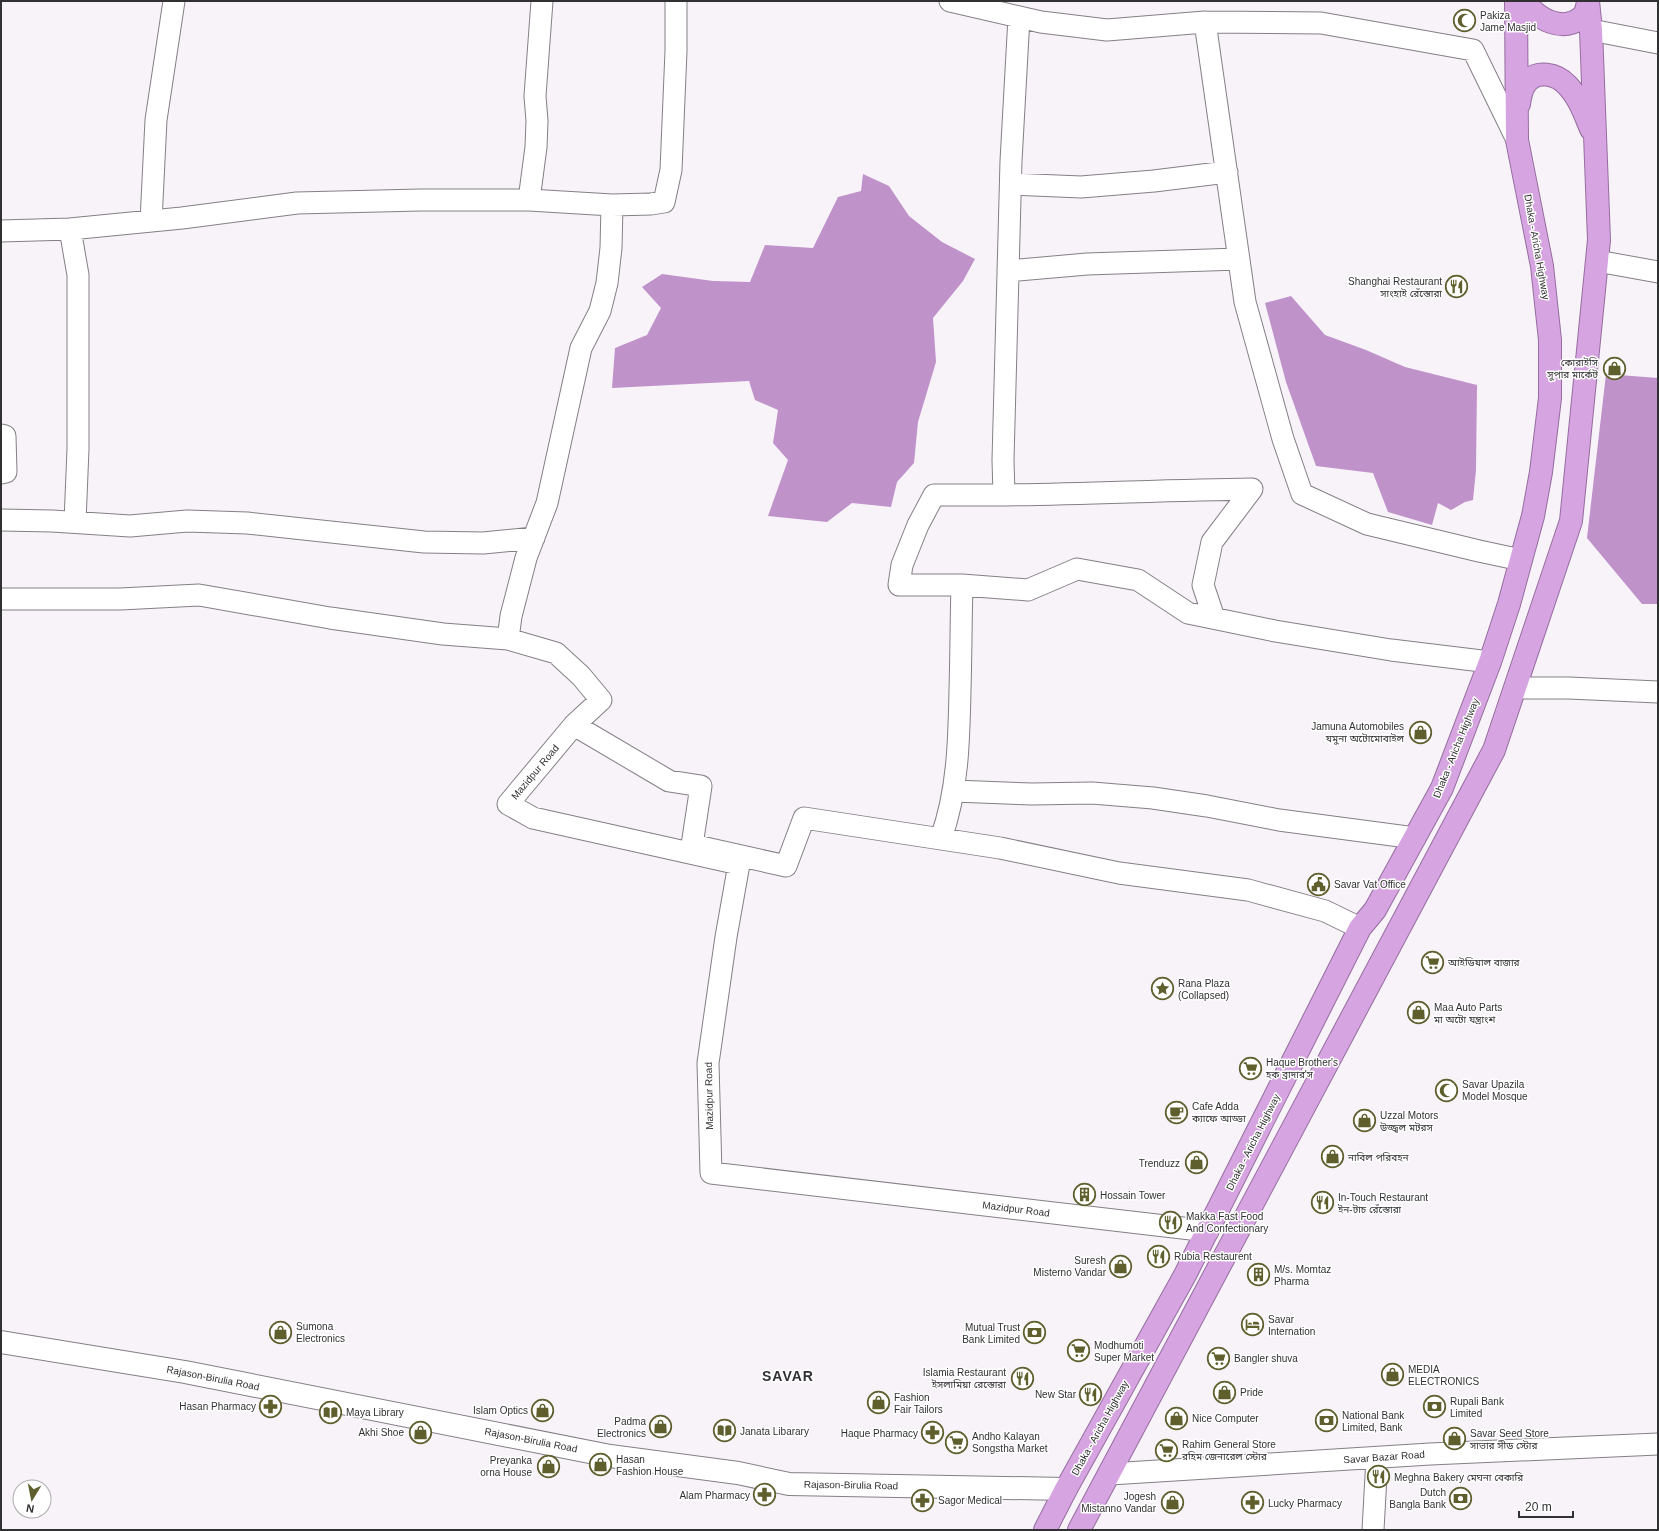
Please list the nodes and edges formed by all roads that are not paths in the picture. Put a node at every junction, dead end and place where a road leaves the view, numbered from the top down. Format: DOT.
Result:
graph roads {
  1 [pos="174,1"];
  2 [pos="542,1"];
  3 [pos="676,1"];
  4 [pos="950,1"];
  5 [pos="1516,1"];
  6 [pos="1525,1"];
  7 [pos="1588,1"];
  8 [pos="1019,17"];
  9 [pos="1205,22"];
  10 [pos="1591,30"];
  11 [pos="1658,42"];
  12 [pos="1517,113"];
  13 [pos="1595,138"];
  14 [pos="1517,140"];
  15 [pos="1227,172"];
  16 [pos="1011,184"];
  17 [pos="529,200"];
  18 [pos="612,205"];
  19 [pos="151,221"];
  20 [pos="70,229"];
  21 [pos="1,231"];
  22 [pos="1239,259"];
  23 [pos="1597,260"];
  24 [pos="1008,271"];
  25 [pos="1658,272"];
  26 [pos="1,435"];
  27 [pos="1,473"];
  28 [pos="1004,495"];
  29 [pos="1,520"];
  30 [pos="75,522"];
  31 [pos="534,538"];
  32 [pos="1521,560"];
  33 [pos="962,585"];
  34 [pos="1,599"];
  35 [pos="1214,618"];
  36 [pos="508,639"];
  37 [pos="1490,662"];
  38 [pos="1516,688"];
  39 [pos="1658,692"];
  40 [pos="574,726"];
  41 [pos="954,791"];
  42 [pos="941,838"];
  43 [pos="1415,838"];
  44 [pos="1360,928"];
  45 [pos="1208,1231"];
  46 [pos="1,1342"];
  47 [pos="1658,1444"];
  48 [pos="1377,1458"];
  49 [pos="1110,1474"];
  50 [pos="1066,1489"];
  51 [pos="1045,1530"];
  52 [pos="1079,1530"];
  53 [pos="1373,1530"];
  1 -- 19 [label="street"];
  2 -- 17 [label="street"];
  3 -- 18 [label="street"];
  4 -- 8 [label="street"];
  5 -- 12 [label="highway, Dhaka - Aricha Highway"];
  6 -- 7 [label="highway"];
  7 -- 10 [label="highway"];
  8 -- 9 [label="street"];
  8 -- 16 [label="street"];
  9 -- 14 [label="street"];
  9 -- 15 [label="street"];
  10 -- 11 [label="street"];
  10 -- 13 [label="highway"];
  12 -- 13 [label="highway"];
  12 -- 14 [label="highway, Dhaka - Aricha Highway"];
  13 -- 23 [label="highway"];
  14 -- 32 [label="highway, Dhaka - Aricha Highway"];
  15 -- 16 [label="street"];
  15 -- 22 [label="street"];
  16 -- 24 [label="street"];
  17 -- 18 [label="street"];
  17 -- 19 [label="street"];
  18 -- 31 [label="street"];
  19 -- 20 [label="street"];
  20 -- 21 [label="street"];
  20 -- 30 [label="street"];
  22 -- 24 [label="street"];
  22 -- 32 [label="street"];
  23 -- 25 [label="street"];
  23 -- 38 [label="highway"];
  24 -- 28 [label="street"];
  26 -- 27 [label="street"];
  28 -- 33 [label="street"];
  28 -- 35 [label="street"];
  29 -- 30 [label="street"];
  30 -- 31 [label="street"];
  31 -- 36 [label="street"];
  32 -- 37 [label="highway, Dhaka - Aricha Highway"];
  33 -- 35 [label="street"];
  33 -- 41 [label="street"];
  34 -- 36 [label="street"];
  35 -- 37 [label="street"];
  36 -- 40 [label="street"];
  37 -- 43 [label="highway, Dhaka - Aricha Highway"];
  38 -- 39 [label="street"];
  38 -- 49 [label="highway"];
  40 -- 42 [label="street"];
  40 -- 45 [label="street, Mazidpur Road"];
  41 -- 42 [label="street"];
  41 -- 43 [label="street"];
  42 -- 44 [label="street"];
  43 -- 44 [label="highway, Dhaka - Aricha Highway"];
  44 -- 45 [label="highway, Dhaka - Aricha Highway"];
  45 -- 50 [label="highway, Dhaka - Aricha Highway"];
  46 -- 50 [label="street, Rajason-Birulia Road"];
  47 -- 48 [label="street, Savar Bazar Road"];
  48 -- 49 [label="street, Savar Bazar Road"];
  48 -- 53 [label="street"];
  49 -- 52 [label="highway"];
  50 -- 51 [label="highway, Dhaka - Aricha Highway"];
}
